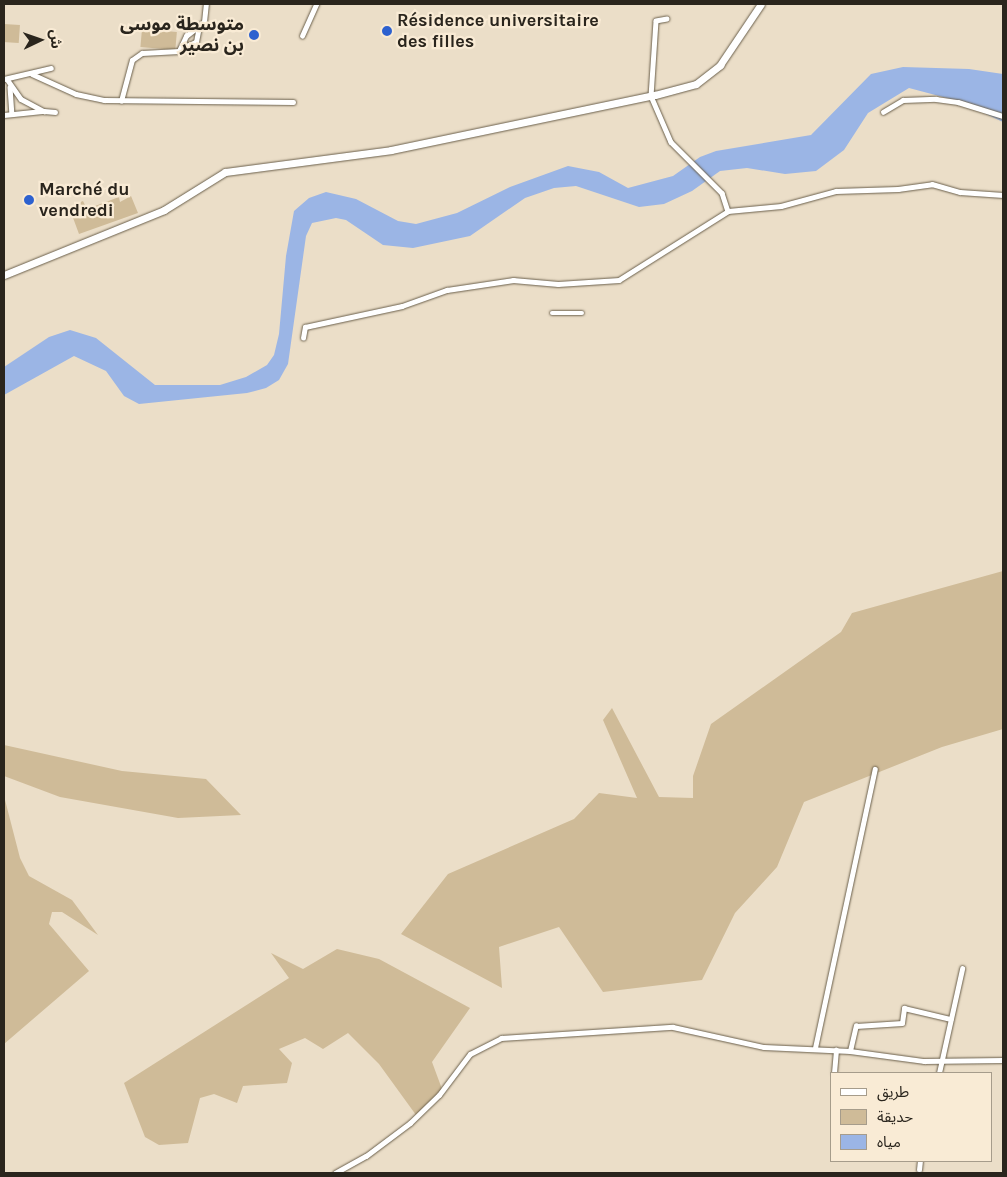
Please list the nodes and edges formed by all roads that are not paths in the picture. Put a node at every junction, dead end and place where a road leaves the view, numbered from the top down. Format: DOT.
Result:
graph roads {
  1 [pos="206,4"];
  2 [pos="316,4"];
  3 [pos="762,4"];
  4 [pos="667,19"];
  5 [pos="199,26"];
  6 [pos="302,36"];
  7 [pos="180,49"];
  8 [pos="52,68"];
  9 [pos="32,74"];
  10 [pos="6,79"];
  11 [pos="10,87"];
  12 [pos="651,96"];
  13 [pos="120,101"];
  14 [pos="293,102"];
  15 [pos="44,111"];
  16 [pos="55,112"];
  17 [pos="883,112"];
  18 [pos="12,114"];
  19 [pos="4,115"];
  20 [pos="1003,116"];
  21 [pos="1003,195"];
  22 [pos="728,211"];
  23 [pos="4,275"];
  24 [pos="552,313"];
  25 [pos="582,313"];
  26 [pos="303,338"];
  27 [pos="875,769"];
  28 [pos="962,969"];
  29 [pos="951,1019"];
  30 [pos="815,1048"];
  31 [pos="836,1050"];
  32 [pos="850,1051"];
  33 [pos="1003,1060"];
  34 [pos="940,1061"];
  35 [pos="834,1072"];
  36 [pos="939,1072"];
  37 [pos="920,1162"];
  38 [pos="919,1170"];
  39 [pos="335,1173"];
  1 -- 5 [label="street"];
  2 -- 6 [label="street"];
  3 -- 12 [label="main road"];
  4 -- 12 [label="street"];
  5 -- 7 [label="street"];
  5 -- 7 [label="street"];
  7 -- 13 [label="street"];
  8 -- 9 [label="street"];
  9 -- 10 [label="street"];
  9 -- 13 [label="street"];
  10 -- 11 [label="street"];
  11 -- 15 [label="street"];
  11 -- 18 [label="street"];
  12 -- 22 [label="street"];
  12 -- 23 [label="main road"];
  13 -- 14 [label="street"];
  15 -- 16 [label="street"];
  15 -- 18 [label="street"];
  17 -- 20 [label="street"];
  18 -- 19 [label="street"];
  21 -- 22 [label="street"];
  22 -- 26 [label="street"];
  24 -- 25 [label="street"];
  27 -- 30 [label="street"];
  28 -- 29 [label="street"];
  29 -- 32 [label="street"];
  29 -- 34 [label="street"];
  30 -- 31 [label="street"];
  30 -- 39 [label="street"];
  31 -- 32 [label="street"];
  31 -- 35 [label="street"];
  32 -- 34 [label="street"];
  33 -- 34 [label="street"];
  34 -- 36 [label="street"];
  37 -- 38 [label="street"];
}
